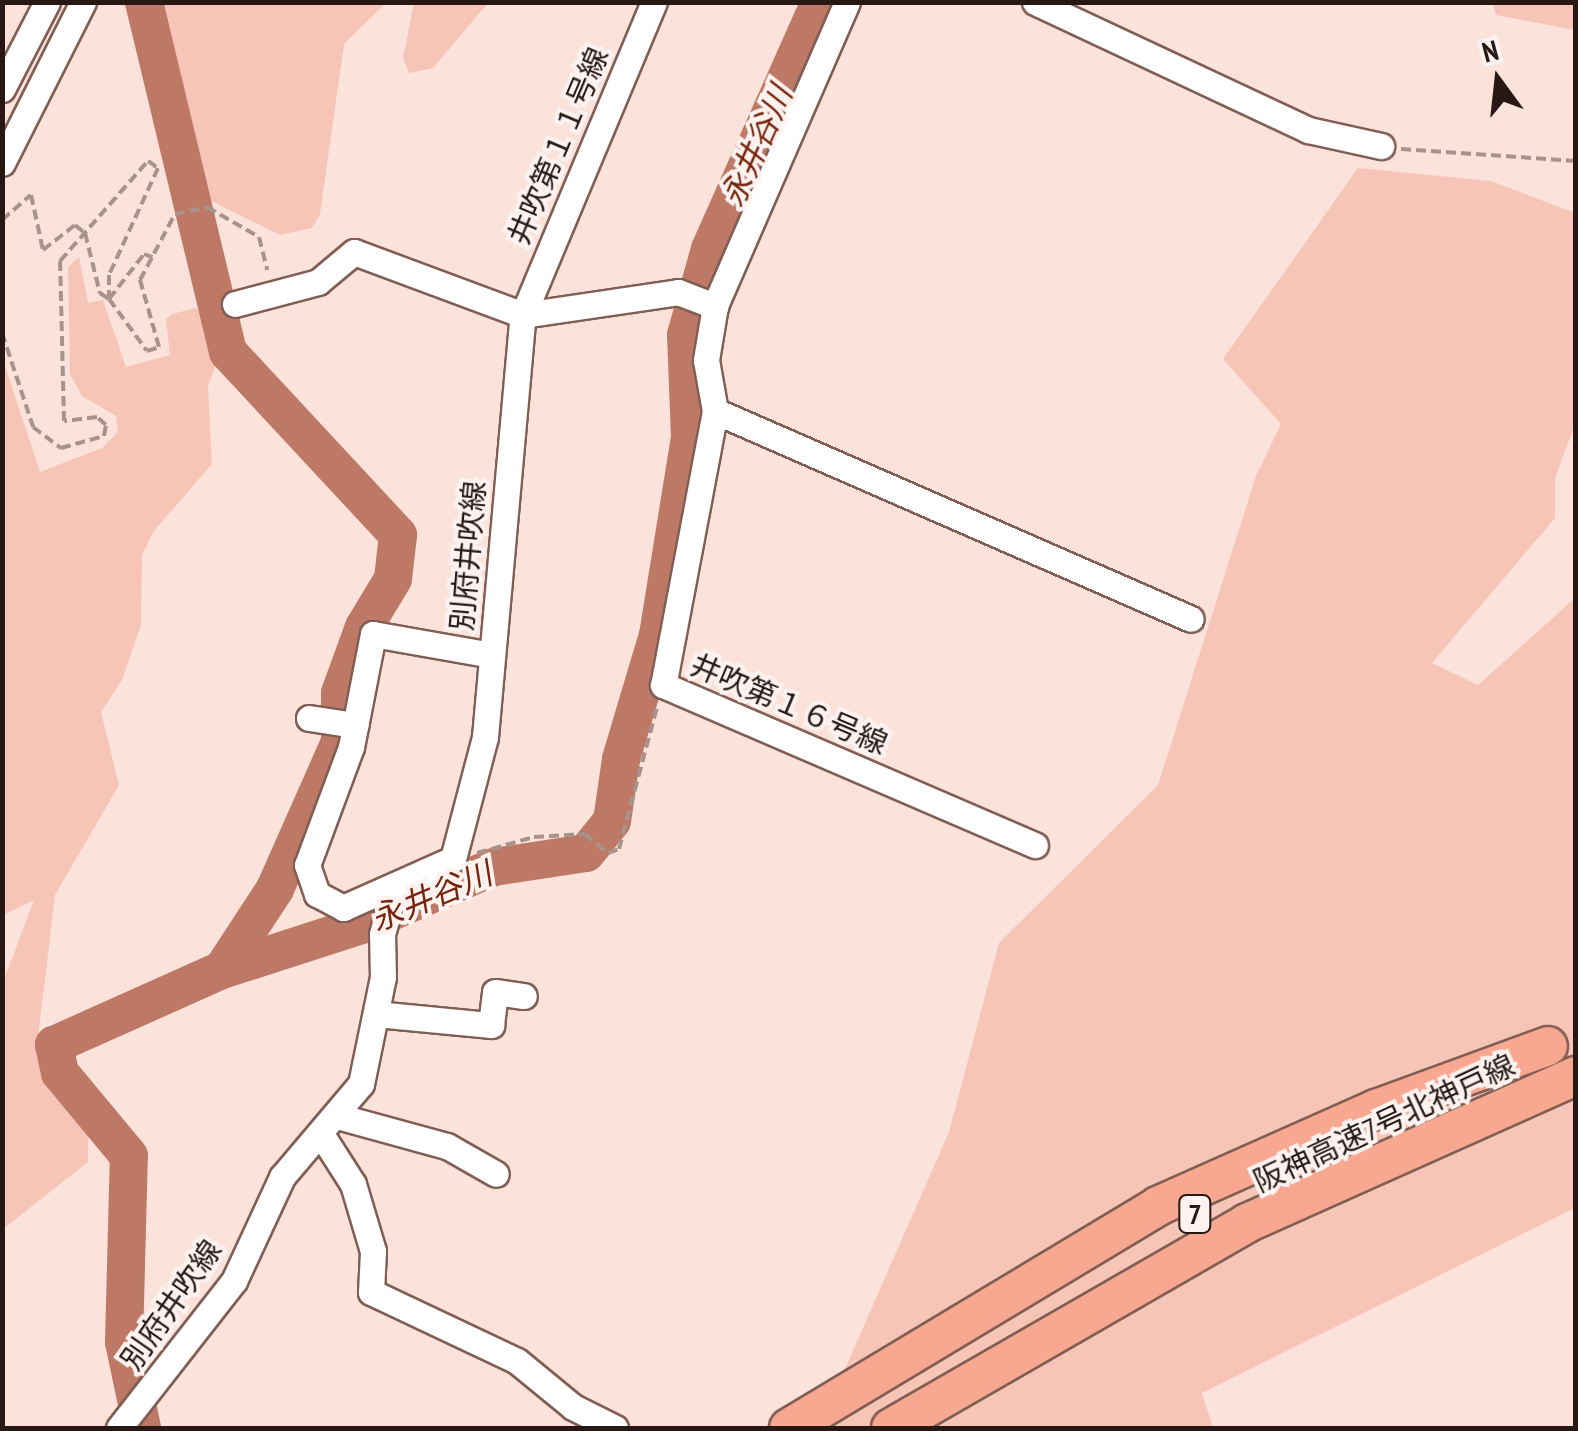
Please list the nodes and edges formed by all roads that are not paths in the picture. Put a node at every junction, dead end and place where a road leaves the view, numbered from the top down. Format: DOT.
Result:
graph roads {
  1 [pos="47,2"];
  2 [pos="83,2"];
  3 [pos="654,2"];
  4 [pos="847,2"];
  5 [pos="1035,2"];
  6 [pos="2,89"];
  7 [pos="1382,146"];
  8 [pos="2,162"];
  9 [pos="235,304"];
  10 [pos="711,304"];
  11 [pos="523,314"];
  12 [pos="715,411"];
  13 [pos="1191,619"];
  14 [pos="492,655"];
  15 [pos="1035,845"];
  16 [pos="395,888"];
  17 [pos="524,996"];
  18 [pos="376,1014"];
  19 [pos="1566,1060"];
  20 [pos="329,1125"];
  21 [pos="496,1174"];
  22 [pos="916,1423"];
  23 [pos="119,1427"];
  24 [pos="615,1428"];
  25 [pos="788,1428"];
  26 [pos="834,1428"];
  1 -- 6 [label="street"];
  2 -- 8 [label="street"];
  3 -- 11 [label="street, 井吹第１１号線"];
  4 -- 10 [label="street, 井吹第１６号線"];
  5 -- 7 [label="street"];
  9 -- 11 [label="street"];
  10 -- 11 [label="street"];
  10 -- 12 [label="street, 井吹第１６号線"];
  11 -- 14 [label="street, 別府井吹線"];
  12 -- 13 [label="street"];
  12 -- 15 [label="street, 井吹第１６号線"];
  14 -- 16 [label="street, 別府井吹線"];
  14 -- 16 [label="street"];
  16 -- 18 [label="street, 別府井吹線"];
  17 -- 18 [label="street"];
  18 -- 20 [label="street, 別府井吹線"];
  19 -- 22 [label="highway, 阪神高速7号北神戸線 / 7"];
  19 -- 25 [label="highway"];
  19 -- 26 [label="highway, 阪神高速7号北神戸線 / 7"];
  20 -- 21 [label="street"];
  20 -- 23 [label="street, 別府井吹線"];
  20 -- 24 [label="street"];
}
